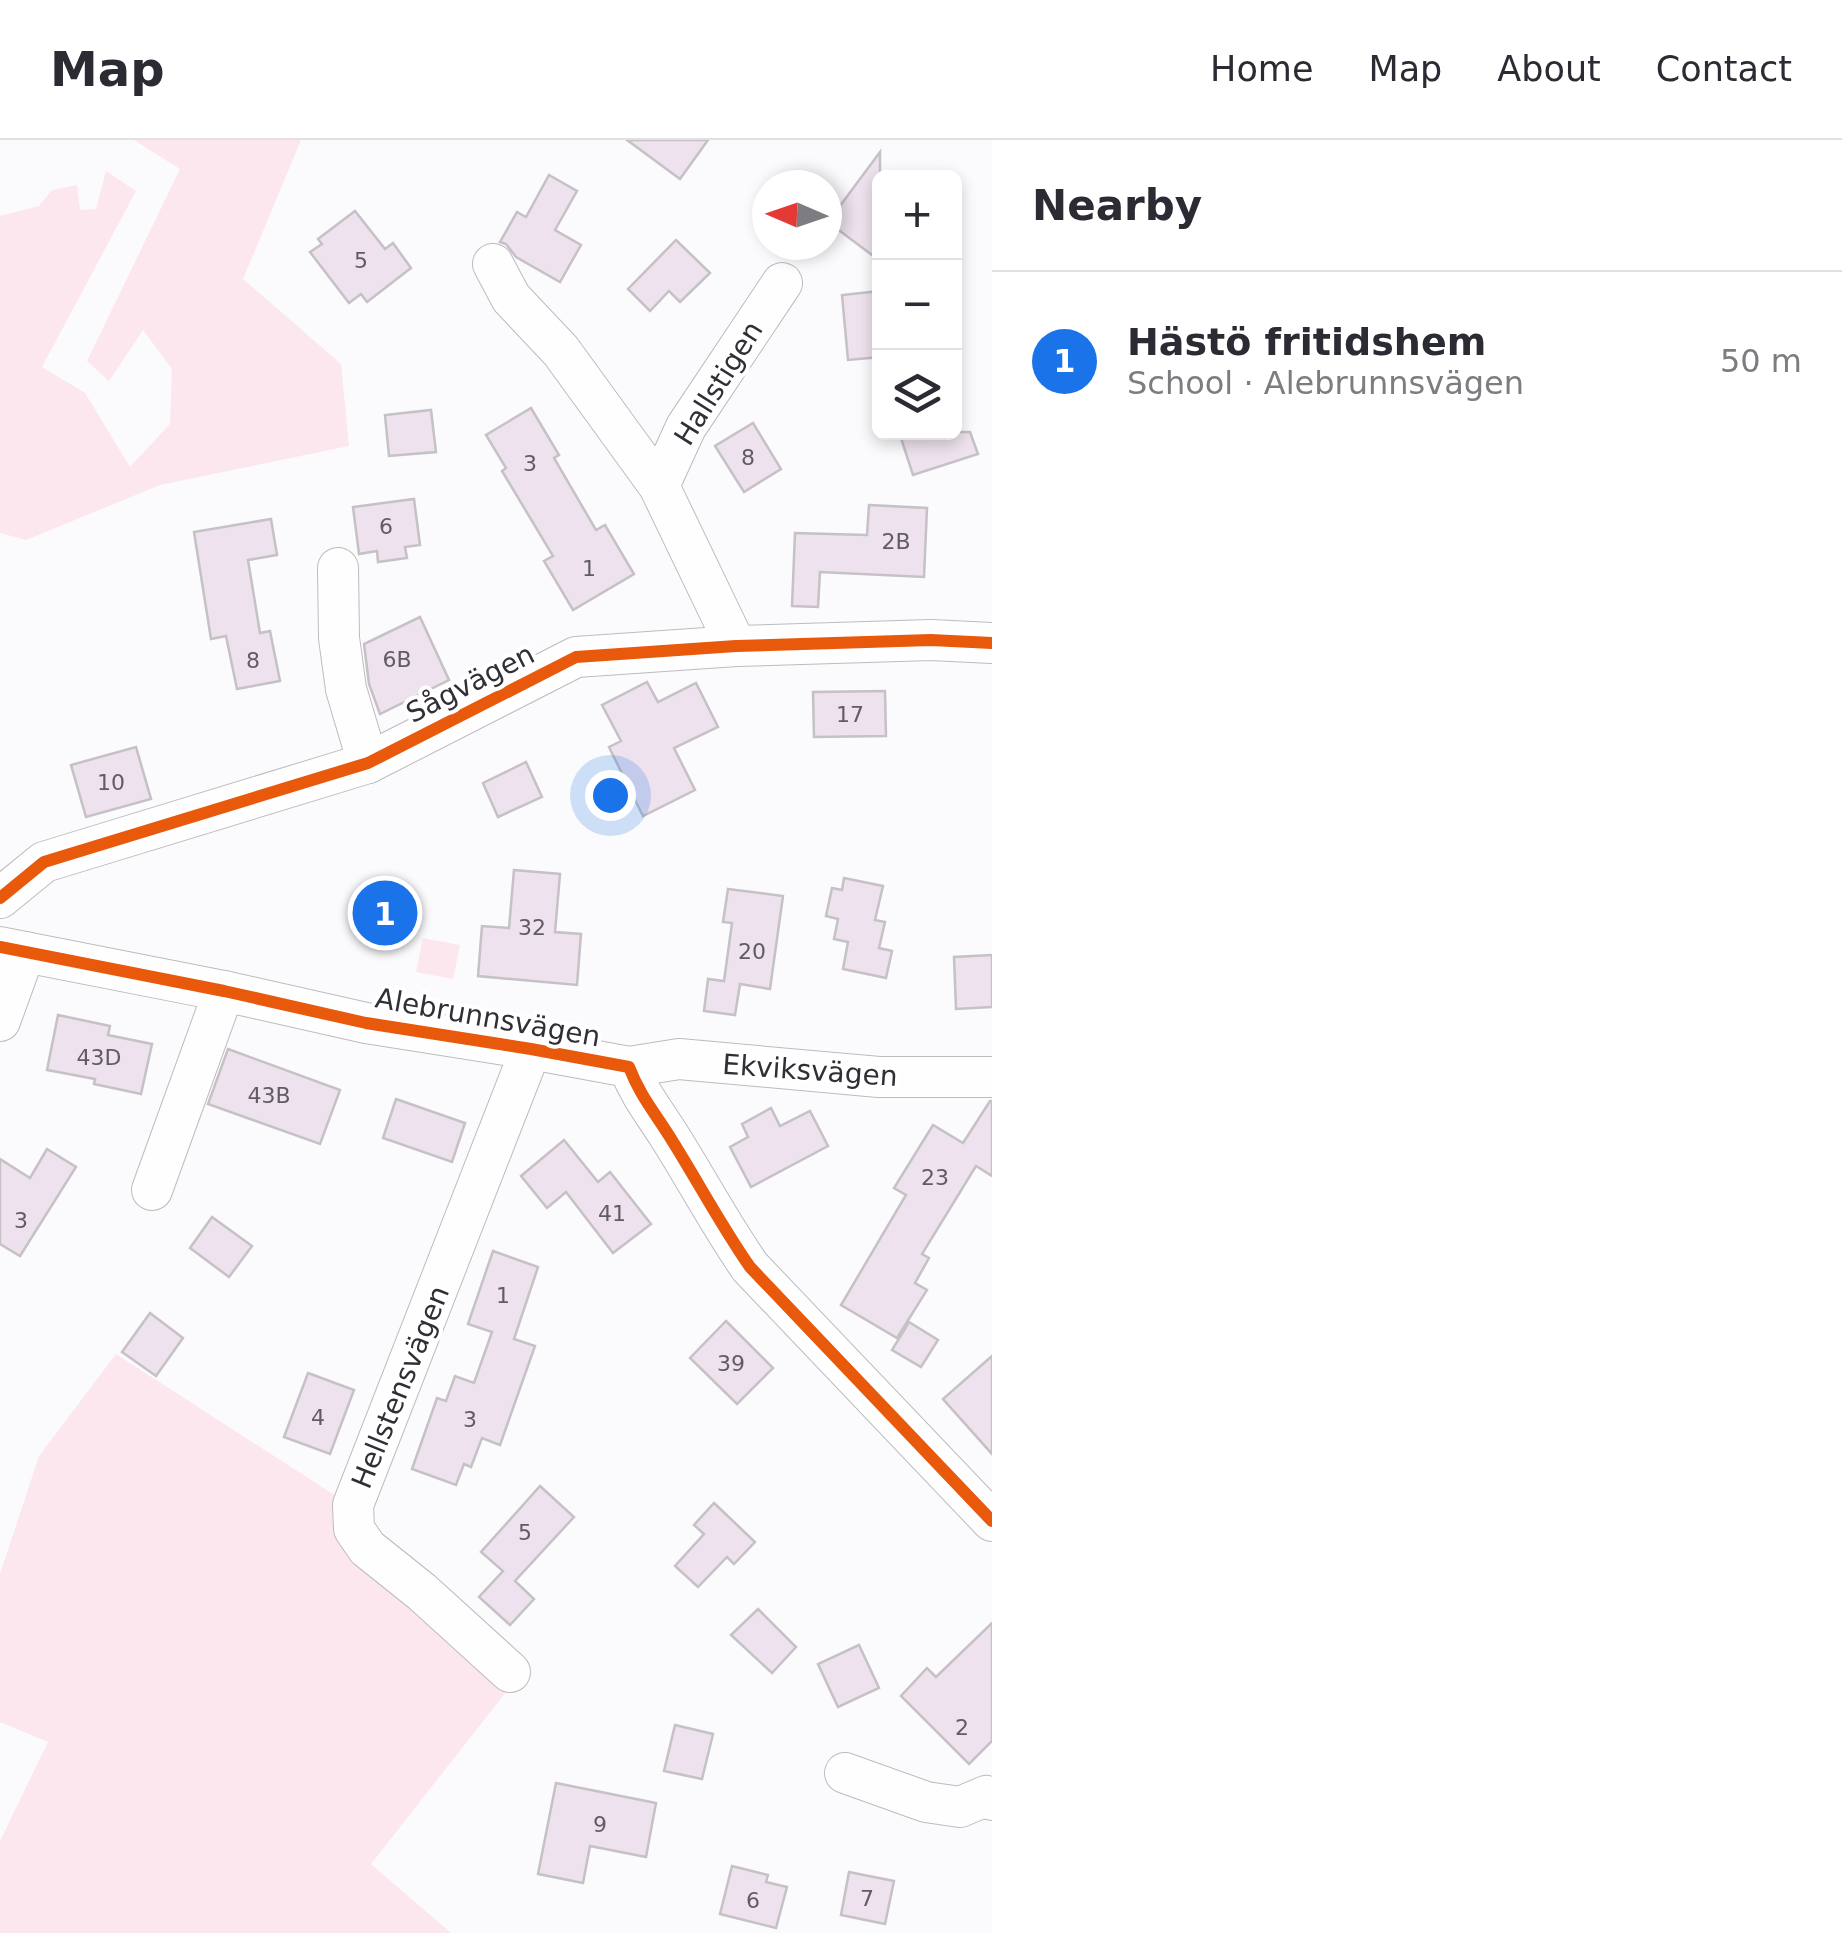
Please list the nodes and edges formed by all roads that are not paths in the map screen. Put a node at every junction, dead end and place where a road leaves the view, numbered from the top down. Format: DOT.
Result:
graph roads {
  1 [pos="493,264"];
  2 [pos="782,283"];
  3 [pos="659,486"];
  4 [pos="338,568"];
  5 [pos="992,643"];
  6 [pos="736,646"];
  7 [pos="368,762"];
  8 [pos="0,898"];
  9 [pos="13,949"];
  10 [pos="224,991"];
  11 [pos="0,1021"];
  12 [pos="531,1048"];
  13 [pos="629,1067"];
  14 [pos="992,1077"];
  15 [pos="152,1190"];
  16 [pos="992,1520"];
  17 [pos="510,1672"];
  18 [pos="845,1773"];
  19 [pos="990,1795"];
  1 -- 3 [label="street"];
  2 -- 3 [label="street, Hallstigen"];
  3 -- 6 [label="street"];
  4 -- 7 [label="street"];
  5 -- 6 [label="street, Sågvägen"];
  6 -- 7 [label="street, Sågvägen"];
  7 -- 8 [label="street, Sågvägen"];
  9 -- 10 [label="street, Alebrunnsvägen"];
  9 -- 11 [label="street"];
  10 -- 12 [label="street, Alebrunnsvägen"];
  10 -- 15 [label="street"];
  12 -- 13 [label="street, Alebrunnsvägen"];
  12 -- 17 [label="street, Hellstensvägen"];
  13 -- 14 [label="street, Ekviksvägen"];
  13 -- 16 [label="street, Alebrunnsvägen"];
  18 -- 19 [label="street"];
}
